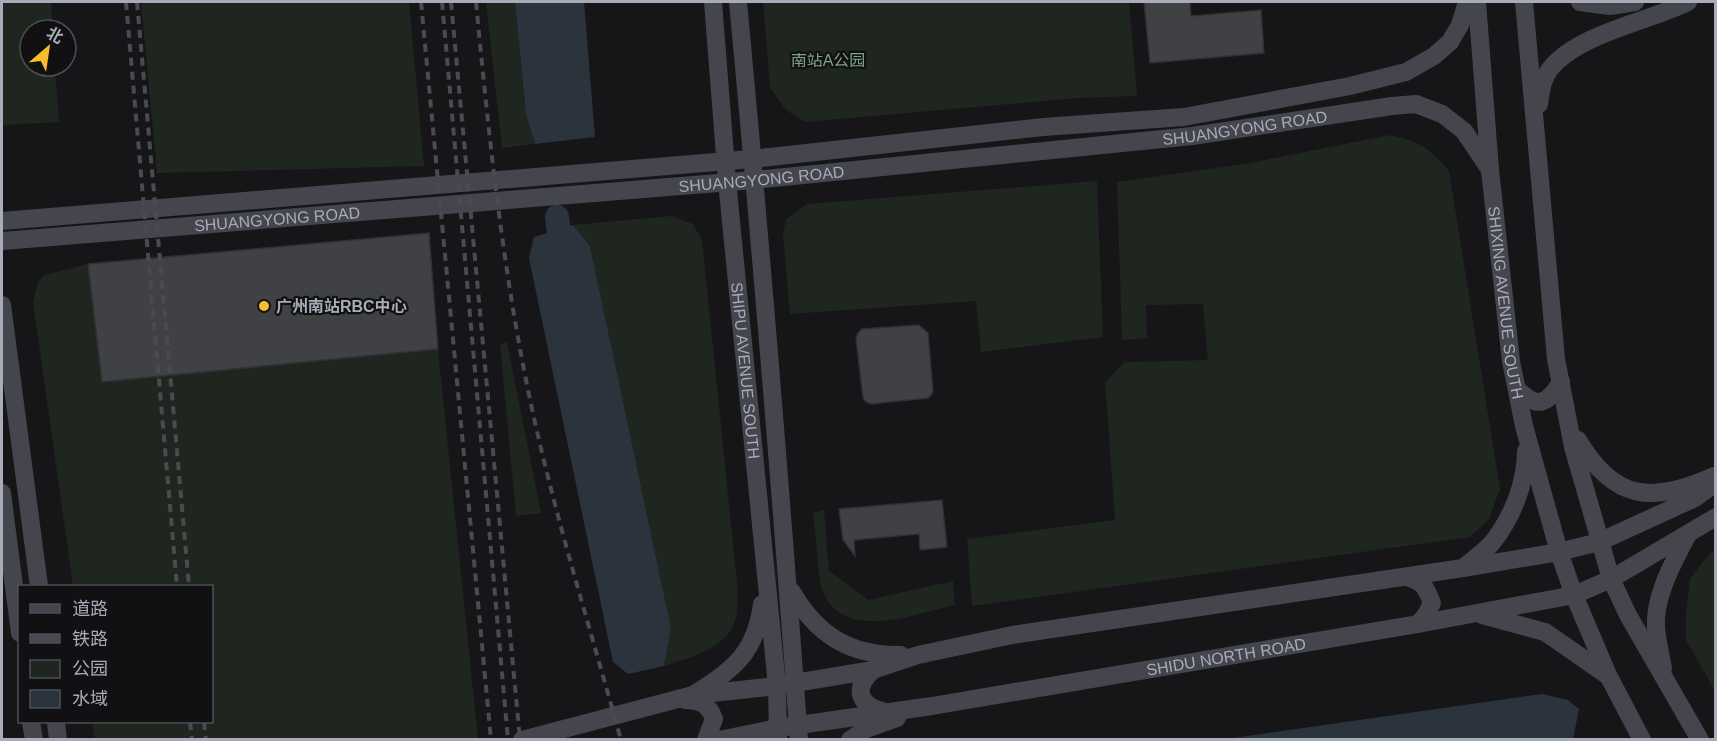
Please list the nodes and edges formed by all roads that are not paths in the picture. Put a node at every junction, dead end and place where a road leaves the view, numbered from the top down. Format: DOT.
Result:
graph roads {
  1 [pos="713,2"];
  2 [pos="738,2"];
  3 [pos="1467,2"];
  4 [pos="1477,2"];
  5 [pos="1524,2"];
  6 [pos="1580,2"];
  7 [pos="1635,2"];
  8 [pos="1689,2"];
  9 [pos="1535,130"];
  10 [pos="752,159"];
  11 [pos="727,161"];
  12 [pos="1490,170"];
  13 [pos="755,180"];
  14 [pos="727,181"];
  15 [pos="2,221"];
  16 [pos="2,241"];
  17 [pos="2,305"];
  18 [pos="1561,382"];
  19 [pos="1517,389"];
  20 [pos="1568,424"];
  21 [pos="1524,426"];
  22 [pos="1716,475"];
  23 [pos="1716,483"];
  24 [pos="2,493"];
  25 [pos="1716,517"];
  26 [pos="784,532"];
  27 [pos="1688,534"];
  28 [pos="761,538"];
  29 [pos="1599,542"];
  30 [pos="1559,552"];
  31 [pos="1463,568"];
  32 [pos="765,575"];
  33 [pos="1404,576"];
  34 [pos="1611,579"];
  35 [pos="39,585"];
  36 [pos="789,588"];
  37 [pos="1574,595"];
  38 [pos="1474,614"];
  39 [pos="18,617"];
  40 [pos="1418,624"];
  41 [pos="918,655"];
  42 [pos="873,670"];
  43 [pos="1608,675"];
  44 [pos="1665,681"];
  45 [pos="796,683"];
  46 [pos="777,686"];
  47 [pos="685,697"];
  48 [pos="932,706"];
  49 [pos="885,712"];
  50 [pos="31,723"];
  51 [pos="56,723"];
  52 [pos="798,732"];
  53 [pos="778,734"];
  54 [pos="34,740"];
  55 [pos="58,740"];
  56 [pos="522,740"];
  57 [pos="706,740"];
  58 [pos="719,740"];
  59 [pos="850,740"];
  60 [pos="1642,740"];
  61 [pos="1700,740"];
  1 -- 11 [label="main road, SHIPU AVENUE SOUTH"];
  2 -- 10 [label="main road, SHIPU AVENUE SOUTH"];
  3 -- 10 [label="main road, SHUANGYONG ROAD"];
  4 -- 12 [label="main road, SHIXING AVENUE SOUTH"];
  5 -- 9 [label="main road"];
  6 -- 7 [label="main road"];
  8 -- 9 [label="main road"];
  9 -- 18 [label="main road"];
  10 -- 11 [label="main road, SHUANGYONG ROAD"];
  10 -- 13 [label="main road, SHIPU AVENUE SOUTH"];
  11 -- 14 [label="main road, SHIPU AVENUE SOUTH"];
  11 -- 15 [label="main road, SHUANGYONG ROAD"];
  12 -- 13 [label="main road, SHUANGYONG ROAD"];
  12 -- 19 [label="main road, SHIXING AVENUE SOUTH"];
  13 -- 14 [label="main road, SHUANGYONG ROAD"];
  13 -- 26 [label="main road, SHIPU AVENUE SOUTH"];
  14 -- 16 [label="main road, SHUANGYONG ROAD"];
  14 -- 28 [label="main road, SHIPU AVENUE SOUTH"];
  17 -- 35 [label="main road"];
  18 -- 19 [label="main road"];
  18 -- 20 [label="main road"];
  19 -- 21 [label="main road, SHIXING AVENUE SOUTH"];
  20 -- 22 [label="main road"];
  20 -- 29 [label="main road"];
  21 -- 30 [label="main road, SHIXING AVENUE SOUTH"];
  21 -- 31 [label="main road"];
  23 -- 29 [label="main road"];
  24 -- 39 [label="main road"];
  25 -- 27 [label="main road, SHIDU NORTH ROAD"];
  26 -- 28 [label="main road"];
  26 -- 36 [label="main road, SHIPU AVENUE SOUTH"];
  27 -- 34 [label="main road, SHIDU NORTH ROAD"];
  27 -- 44 [label="main road"];
  28 -- 32 [label="main road, SHIPU AVENUE SOUTH"];
  29 -- 30 [label="main road"];
  29 -- 34 [label="main road"];
  30 -- 31 [label="main road"];
  30 -- 37 [label="main road, SHIXING AVENUE SOUTH"];
  31 -- 33 [label="main road"];
  32 -- 46 [label="main road, SHIPU AVENUE SOUTH"];
  32 -- 47 [label="main road"];
  33 -- 40 [label="main road"];
  33 -- 41 [label="main road"];
  34 -- 37 [label="main road, SHIDU NORTH ROAD"];
  34 -- 44 [label="main road"];
  36 -- 41 [label="main road"];
  36 -- 45 [label="main road, SHIPU AVENUE SOUTH"];
  37 -- 38 [label="main road, SHIDU NORTH ROAD"];
  37 -- 43 [label="main road, SHIXING AVENUE SOUTH"];
  38 -- 40 [label="main road, SHIDU NORTH ROAD"];
  38 -- 43 [label="main road"];
  40 -- 48 [label="main road, SHIDU NORTH ROAD"];
  41 -- 42 [label="main road"];
  42 -- 45 [label="main road"];
  42 -- 49 [label="main road"];
  43 -- 60 [label="main road, SHIXING AVENUE SOUTH"];
  44 -- 61 [label="main road"];
  45 -- 46 [label="main road"];
  45 -- 52 [label="main road, SHIPU AVENUE SOUTH"];
  46 -- 47 [label="main road"];
  46 -- 53 [label="main road, SHIPU AVENUE SOUTH"];
  47 -- 56 [label="main road"];
  47 -- 57 [label="main road"];
  48 -- 49 [label="main road, SHIDU NORTH ROAD"];
  48 -- 59 [label="main road"];
  49 -- 52 [label="main road, SHIDU NORTH ROAD"];
  50 -- 54 [label="main road"];
  51 -- 55 [label="main road"];
  52 -- 53 [label="main road, SHIDU NORTH ROAD"];
  53 -- 58 [label="main road, SHIDU NORTH ROAD"];
}
